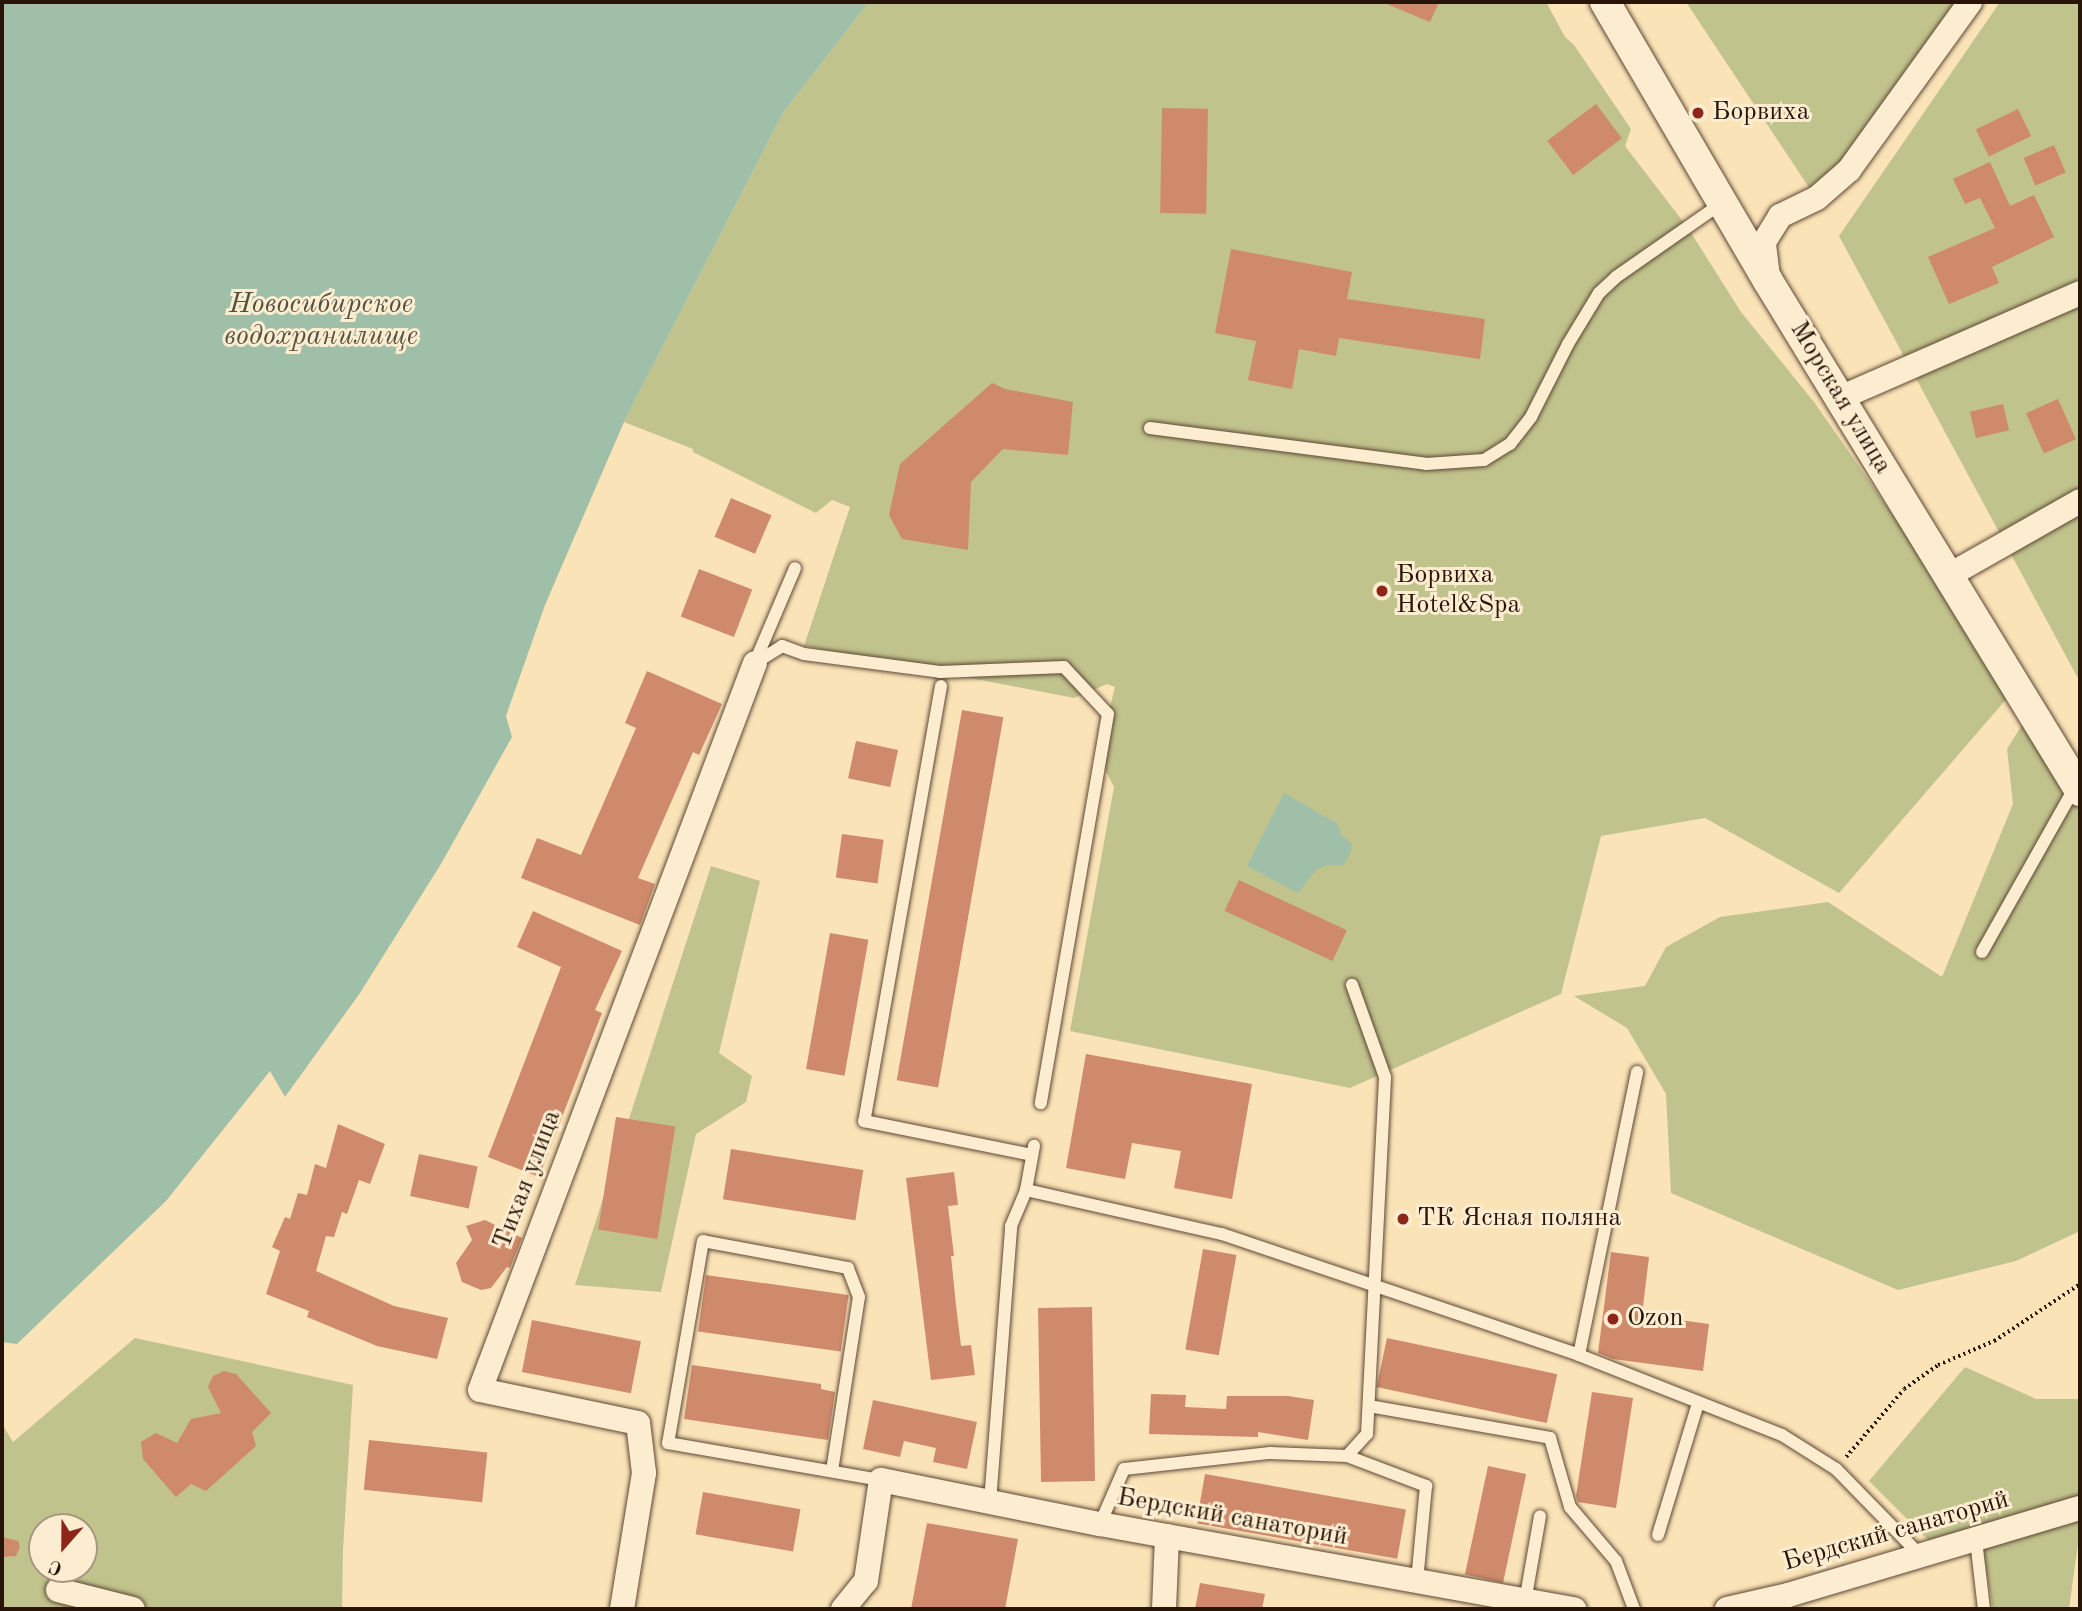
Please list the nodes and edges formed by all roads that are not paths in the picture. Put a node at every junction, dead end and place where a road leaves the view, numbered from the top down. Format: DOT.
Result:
graph roads {
  1 [pos="1605,2"];
  2 [pos="1970,2"];
  3 [pos="1722,203"];
  4 [pos="1768,281"];
  5 [pos="2080,293"];
  6 [pos="1840,398"];
  7 [pos="1150,428"];
  8 [pos="2080,501"];
  9 [pos="795,568"];
  10 [pos="1948,576"];
  11 [pos="755,663"];
  12 [pos="941,686"];
  13 [pos="2078,788"];
  14 [pos="1982,952"];
  15 [pos="1352,985"];
  16 [pos="1637,1072"];
  17 [pos="1041,1103"];
  18 [pos="1026,1190"];
  19 [pos="1377,1285"];
  20 [pos="1579,1355"];
  21 [pos="1698,1404"];
  22 [pos="1369,1406"];
  23 [pos="1347,1456"];
  24 [pos="832,1471"];
  25 [pos="881,1480"];
  26 [pos="990,1502"];
  27 [pos="2080,1508"];
  28 [pos="1540,1516"];
  29 [pos="1100,1524"];
  30 [pos="1658,1535"];
  31 [pos="1167,1536"];
  32 [pos="1976,1540"];
  33 [pos="1922,1557"];
  34 [pos="1416,1582"];
  35 [pos="58,1590"];
  36 [pos="1525,1605"];
  37 [pos="133,1609"];
  38 [pos="622,1609"];
  39 [pos="843,1609"];
  40 [pos="1164,1609"];
  41 [pos="1574,1609"];
  42 [pos="1634,1609"];
  43 [pos="1727,1609"];
  44 [pos="1984,1609"];
  1 -- 3 [label="street, Морская улица"];
  2 -- 4 [label="street"];
  3 -- 4 [label="street, Морская улица"];
  3 -- 7 [label="lane"];
  4 -- 6 [label="street, Морская улица"];
  5 -- 6 [label="street"];
  6 -- 10 [label="street, Морская улица"];
  8 -- 10 [label="street"];
  9 -- 11 [label="lane"];
  10 -- 13 [label="street, Морская улица"];
  11 -- 17 [label="lane"];
  11 -- 38 [label="street, Тихая улица"];
  12 -- 18 [label="lane"];
  13 -- 14 [label="lane"];
  15 -- 19 [label="lane"];
  16 -- 20 [label="lane"];
  18 -- 19 [label="lane"];
  18 -- 26 [label="lane"];
  19 -- 20 [label="lane"];
  19 -- 22 [label="lane"];
  20 -- 21 [label="lane"];
  21 -- 30 [label="lane"];
  21 -- 33 [label="lane"];
  22 -- 23 [label="lane"];
  22 -- 42 [label="lane"];
  23 -- 29 [label="lane"];
  23 -- 34 [label="lane"];
  24 -- 24 [label="lane"];
  24 -- 25 [label="lane"];
  25 -- 26 [label="street, Бердский санаторий"];
  25 -- 39 [label="street"];
  26 -- 29 [label="street, Бердский санаторий"];
  27 -- 32 [label="street, Бердский санаторий"];
  28 -- 36 [label="lane"];
  29 -- 31 [label="street, Бердский санаторий"];
  31 -- 34 [label="street, Бердский санаторий"];
  31 -- 40 [label="street"];
  32 -- 33 [label="street, Бердский санаторий"];
  32 -- 44 [label="lane"];
  33 -- 43 [label="street, Бердский санаторий"];
  34 -- 36 [label="street, Бердский санаторий"];
  35 -- 37 [label="street"];
  36 -- 41 [label="street, Бердский санаторий"];
}
